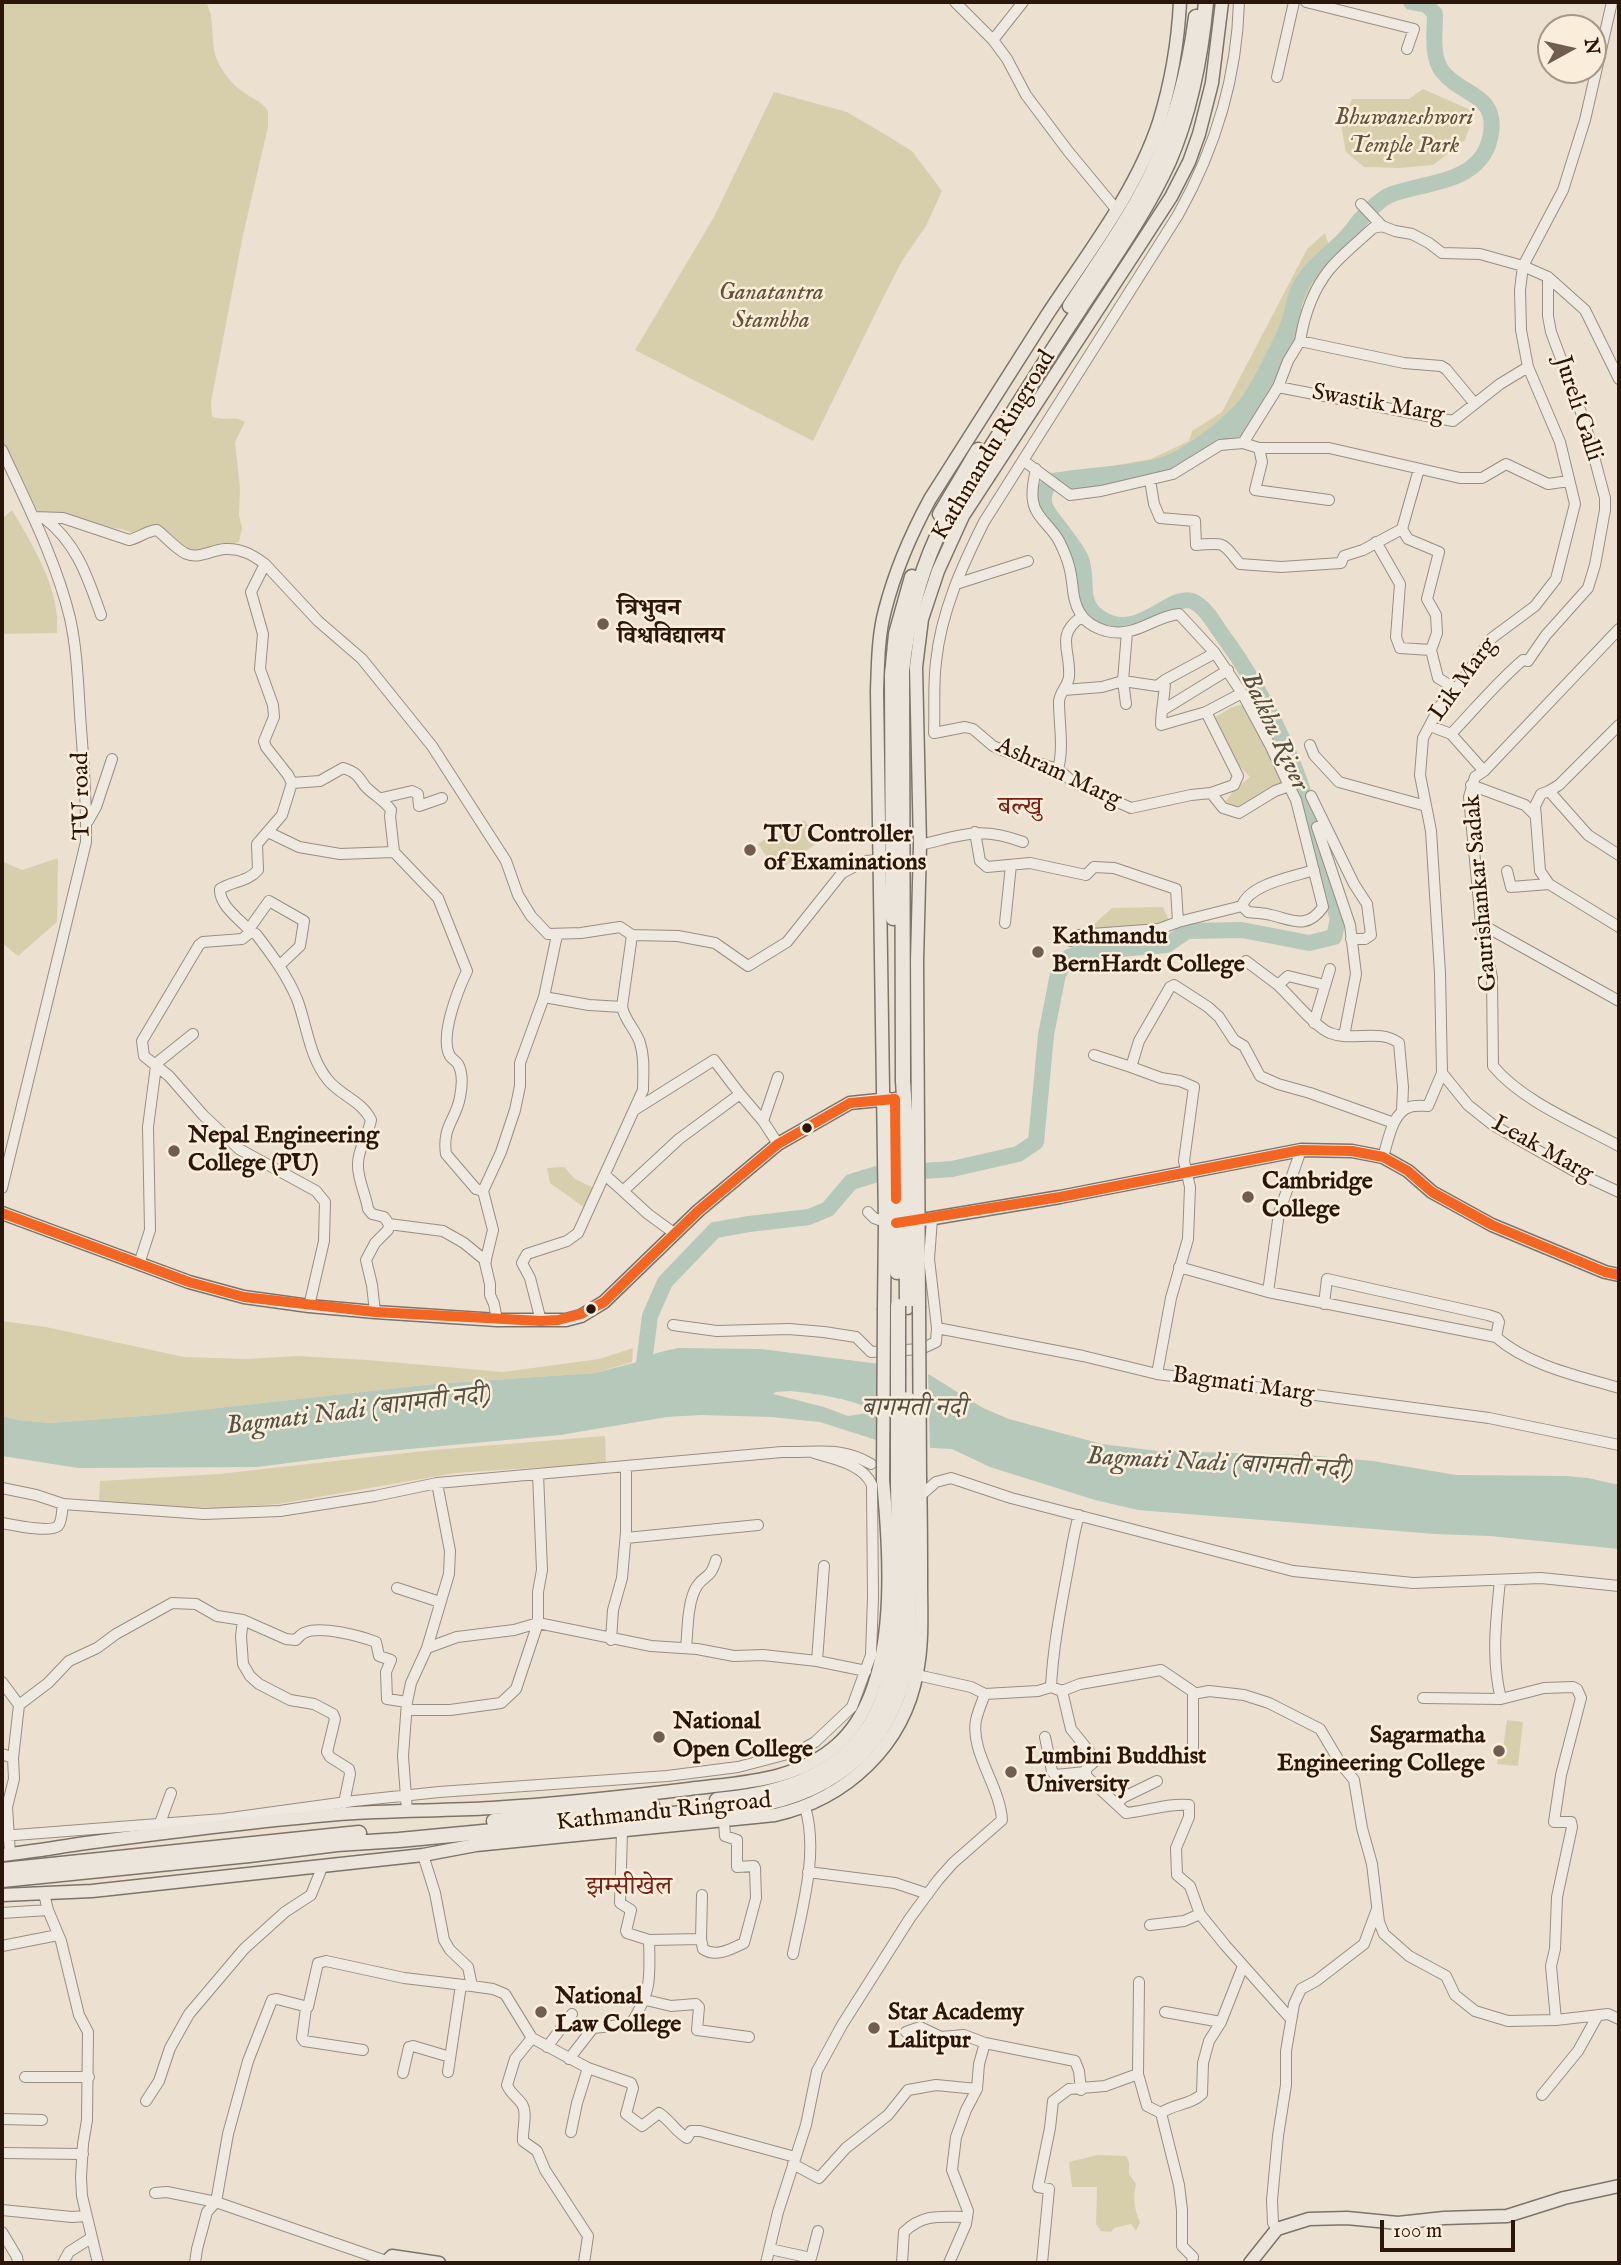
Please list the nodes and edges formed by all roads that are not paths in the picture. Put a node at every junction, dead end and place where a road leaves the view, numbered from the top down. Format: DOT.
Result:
graph roads {
  1 [pos="955,2"];
  2 [pos="1023,2"];
  3 [pos="1180,2"];
  4 [pos="1197,2"];
  5 [pos="1206,2"];
  6 [pos="1223,2"];
  7 [pos="1239,2"];
  8 [pos="1294,2"];
  9 [pos="1306,2"];
  10 [pos="1612,2"];
  11 [pos="993,40"];
  12 [pos="1407,49"];
  13 [pos="1277,77"];
  14 [pos="1361,204"];
  15 [pos="1116,209"];
  16 [pos="1382,226"];
  17 [pos="1522,266"];
  18 [pos="1548,277"];
  19 [pos="1300,341"];
  20 [pos="1605,348"];
  21 [pos="1619,348"];
  22 [pos="1528,367"];
  23 [pos="1619,379"];
  24 [pos="1278,387"];
  25 [pos="1475,404"];
  26 [pos="1243,443"];
  27 [pos="1259,448"];
  28 [pos="2,450"];
  29 [pos="1024,461"];
  30 [pos="1419,469"];
  31 [pos="1039,471"];
  32 [pos="1569,481"];
  33 [pos="1150,482"];
  34 [pos="1329,500"];
  35 [pos="33,517"];
  36 [pos="44,517"];
  37 [pos="1402,529"];
  38 [pos="1376,542"];
  39 [pos="1028,561"];
  40 [pos="265,564"];
  41 [pos="956,584"];
  42 [pos="101,615"];
  43 [pos="1082,617"];
  44 [pos="1619,629"];
  45 [pos="1127,632"];
  46 [pos="1432,650"];
  47 [pos="1215,653"];
  48 [pos="1228,670"];
  49 [pos="1165,680"];
  50 [pos="1123,681"];
  51 [pos="1456,689"];
  52 [pos="1064,690"];
  53 [pos="1242,693"];
  54 [pos="1126,704"];
  55 [pos="1163,710"];
  56 [pos="1206,712"];
  57 [pos="1619,725"];
  58 [pos="918,726"];
  59 [pos="1430,726"];
  60 [pos="897,727"];
  61 [pos="1451,734"];
  62 [pos="1310,745"];
  63 [pos="112,759"];
  64 [pos="1058,769"];
  65 [pos="1484,771"];
  66 [pos="292,783"];
  67 [pos="1471,785"];
  68 [pos="1289,786"];
  69 [pos="1549,791"];
  70 [pos="1211,793"];
  71 [pos="1311,796"];
  72 [pos="382,798"];
  73 [pos="442,798"];
  74 [pos="1426,806"];
  75 [pos="1536,816"];
  76 [pos="87,825"];
  77 [pos="268,832"];
  78 [pos="975,832"];
  79 [pos="1322,832"];
  80 [pos="1023,842"];
  81 [pos="920,845"];
  82 [pos="394,852"];
  83 [pos="1619,855"];
  84 [pos="880,860"];
  85 [pos="1011,865"];
  86 [pos="1314,870"];
  87 [pos="1507,871"];
  88 [pos="1349,873"];
  89 [pos="1334,877"];
  90 [pos="1549,884"];
  91 [pos="1242,906"];
  92 [pos="1178,922"];
  93 [pos="1005,923"];
  94 [pos="1481,924"];
  95 [pos="1619,927"];
  96 [pos="250,930"];
  97 [pos="557,935"];
  98 [pos="632,935"];
  99 [pos="1351,939"];
  100 [pos="1071,941"];
  101 [pos="1246,961"];
  102 [pos="279,965"];
  103 [pos="1330,969"];
  104 [pos="1278,985"];
  105 [pos="1325,985"];
  106 [pos="544,998"];
  107 [pos="1619,1001"];
  108 [pos="622,1007"];
  109 [pos="1314,1023"];
  110 [pos="193,1034"];
  111 [pos="1344,1036"];
  112 [pos="1094,1055"];
  113 [pos="156,1066"];
  114 [pos="1132,1067"];
  115 [pos="1442,1073"];
  116 [pos="778,1077"];
  117 [pos="740,1094"];
  118 [pos="900,1100"];
  119 [pos="636,1109"];
  120 [pos="1402,1111"];
  121 [pos="763,1121"];
  122 [pos="1394,1123"];
  123 [pos="901,1127"];
  124 [pos="778,1144"];
  125 [pos="1619,1146"];
  126 [pos="1301,1150"];
  127 [pos="1383,1157"];
  128 [pos="1187,1171"];
  129 [pos="605,1175"];
  130 [pos="2,1188"];
  131 [pos="483,1191"];
  132 [pos="623,1191"];
  133 [pos="1619,1192"];
  134 [pos="901,1199"];
  135 [pos="868,1212"];
  136 [pos="2,1213"];
  137 [pos="932,1219"];
  138 [pos="901,1223"];
  139 [pos="389,1224"];
  140 [pos="674,1233"];
  141 [pos="486,1261"];
  142 [pos="139,1264"];
  143 [pos="1179,1267"];
  144 [pos="1619,1275"];
  145 [pos="1268,1292"];
  146 [pos="1324,1304"];
  147 [pos="309,1306"];
  148 [pos="902,1307"];
  149 [pos="375,1312"];
  150 [pos="497,1320"];
  151 [pos="541,1321"];
  152 [pos="673,1325"];
  153 [pos="937,1328"];
  154 [pos="1496,1337"];
  155 [pos="1157,1374"];
  156 [pos="1619,1388"];
  157 [pos="1619,1445"];
  158 [pos="814,1453"];
  159 [pos="871,1464"];
  160 [pos="626,1466"];
  161 [pos="538,1474"];
  162 [pos="909,1480"];
  163 [pos="437,1483"];
  164 [pos="2,1488"];
  165 [pos="920,1496"];
  166 [pos="63,1504"];
  167 [pos="1079,1515"];
  168 [pos="2,1523"];
  169 [pos="758,1525"];
  170 [pos="626,1538"];
  171 [pos="716,1560"];
  172 [pos="824,1566"];
  173 [pos="1500,1580"];
  174 [pos="1619,1586"];
  175 [pos="397,1588"];
  176 [pos="440,1602"];
  177 [pos="243,1620"];
  178 [pos="538,1623"];
  179 [pos="611,1640"];
  180 [pos="427,1648"];
  181 [pos="686,1648"];
  182 [pos="817,1661"];
  183 [pos="866,1671"];
  184 [pos="917,1675"];
  185 [pos="2,1682"];
  186 [pos="1051,1687"];
  187 [pos="1062,1691"];
  188 [pos="1193,1693"];
  189 [pos="985,1694"];
  190 [pos="1423,1698"];
  191 [pos="1501,1699"];
  192 [pos="19,1705"];
  193 [pos="407,1706"];
  194 [pos="1045,1737"];
  195 [pos="1193,1748"];
  196 [pos="2,1754"];
  197 [pos="13,1758"];
  198 [pos="738,1767"];
  199 [pos="1086,1772"];
  200 [pos="1157,1781"];
  201 [pos="739,1783"];
  202 [pos="171,1793"];
  203 [pos="407,1796"];
  204 [pos="344,1802"];
  205 [pos="1116,1804"];
  206 [pos="805,1807"];
  207 [pos="541,1810"];
  208 [pos="407,1811"];
  209 [pos="724,1821"];
  210 [pos="160,1823"];
  211 [pos="572,1830"];
  212 [pos="622,1830"];
  213 [pos="5,1836"];
  214 [pos="6,1854"];
  215 [pos="423,1855"];
  216 [pos="323,1865"];
  217 [pos="2,1870"];
  218 [pos="808,1872"];
  219 [pos="2,1880"];
  220 [pos="44,1894"];
  221 [pos="928,1894"];
  222 [pos="2,1895"];
  223 [pos="702,1895"];
  224 [pos="1377,1909"];
  225 [pos="48,1910"];
  226 [pos="2,1913"];
  227 [pos="1200,1914"];
  228 [pos="1150,1924"];
  229 [pos="58,1935"];
  230 [pos="701,1939"];
  231 [pos="649,1940"];
  232 [pos="2,1947"];
  233 [pos="793,1954"];
  234 [pos="1242,1966"];
  235 [pos="1139,1982"];
  236 [pos="466,1986"];
  237 [pos="646,2000"];
  238 [pos="306,2008"];
  239 [pos="1165,2012"];
  240 [pos="572,2014"];
  241 [pos="1598,2015"];
  242 [pos="1290,2018"];
  243 [pos="1619,2019"];
  244 [pos="1556,2020"];
  245 [pos="1220,2022"];
  246 [pos="906,2032"];
  247 [pos="749,2037"];
  248 [pos="532,2038"];
  249 [pos="985,2043"];
  250 [pos="547,2047"];
  251 [pos="363,2050"];
  252 [pos="450,2057"];
  253 [pos="569,2059"];
  254 [pos="588,2068"];
  255 [pos="448,2072"];
  256 [pos="403,2073"];
  257 [pos="1138,2074"];
  258 [pos="25,2077"];
  259 [pos="89,2077"];
  260 [pos="977,2089"];
  261 [pos="1081,2090"];
  262 [pos="1542,2095"];
  263 [pos="146,2101"];
  264 [pos="1161,2113"];
  265 [pos="2,2119"];
  266 [pos="41,2120"];
  267 [pos="571,2132"];
  268 [pos="2,2152"];
  269 [pos="83,2154"];
  270 [pos="794,2161"];
  271 [pos="1619,2186"];
  272 [pos="155,2193"];
  273 [pos="216,2202"];
  274 [pos="2,2210"];
  275 [pos="86,2216"];
  276 [pos="967,2217"];
  277 [pos="1278,2229"];
  278 [pos="818,2231"];
  279 [pos="3,2237"];
  280 [pos="91,2238"];
  281 [pos="770,2249"];
  282 [pos="386,2262"];
  283 [pos="18,2263"];
  284 [pos="63,2263"];
  285 [pos="98,2263"];
  286 [pos="195,2263"];
  287 [pos="439,2263"];
  288 [pos="584,2263"];
  289 [pos="766,2263"];
  290 [pos="902,2263"];
  291 [pos="949,2263"];
  292 [pos="1042,2263"];
  293 [pos="1192,2263"];
  294 [pos="1250,2263"];
  1 -- 11 [label="street"];
  2 -- 11 [label="street"];
  3 -- 15 [label="main road"];
  4 -- 60 [label="highway, Kathmandu Ringroad"];
  5 -- 60 [label="highway, Kathmandu Ringroad"];
  6 -- 58 [label="main road"];
  7 -- 29 [label="street"];
  8 -- 13 [label="street"];
  9 -- 12 [label="street"];
  10 -- 17 [label="street, Lik Marg"];
  11 -- 15 [label="street"];
  14 -- 16 [label="street"];
  15 -- 84 [label="main road"];
  16 -- 17 [label="street"];
  16 -- 19 [label="street"];
  17 -- 18 [label="street"];
  17 -- 22 [label="street, Lik Marg"];
  18 -- 20 [label="street"];
  18 -- 61 [label="street, Jureli Galli"];
  19 -- 24 [label="street"];
  19 -- 25 [label="street"];
  20 -- 21 [label="street"];
  20 -- 23 [label="street"];
  22 -- 25 [label="street, Swastik Marg"];
  22 -- 32 [label="street, Lik Marg"];
  24 -- 25 [label="street, Swastik Marg"];
  24 -- 26 [label="street, Swastik Marg"];
  26 -- 27 [label="street"];
  26 -- 33 [label="street"];
  27 -- 30 [label="street"];
  27 -- 34 [label="street"];
  28 -- 35 [label="street, TU road"];
  29 -- 31 [label="street"];
  29 -- 41 [label="street"];
  30 -- 32 [label="street"];
  30 -- 37 [label="street"];
  31 -- 33 [label="street"];
  31 -- 43 [label="street"];
  32 -- 51 [label="street, Lik Marg"];
  33 -- 38 [label="street"];
  35 -- 36 [label="street"];
  35 -- 76 [label="street, TU road"];
  36 -- 40 [label="street"];
  36 -- 42 [label="street"];
  37 -- 38 [label="street"];
  37 -- 46 [label="street"];
  38 -- 46 [label="street"];
  39 -- 41 [label="street"];
  40 -- 66 [label="street"];
  40 -- 97 [label="street"];
  41 -- 64 [label="street, Ashram Marg"];
  43 -- 45 [label="street"];
  43 -- 52 [label="street"];
  44 -- 65 [label="street, Gaurishankar Sadak"];
  45 -- 47 [label="street"];
  45 -- 50 [label="street"];
  46 -- 51 [label="street"];
  47 -- 48 [label="street"];
  47 -- 49 [label="street"];
  48 -- 53 [label="street"];
  48 -- 55 [label="street"];
  49 -- 50 [label="street"];
  49 -- 55 [label="street"];
  50 -- 52 [label="street"];
  50 -- 54 [label="street"];
  51 -- 59 [label="street, Lik Marg"];
  52 -- 64 [label="street"];
  53 -- 56 [label="street"];
  53 -- 68 [label="street"];
  55 -- 56 [label="street"];
  56 -- 70 [label="street"];
  57 -- 69 [label="street"];
  58 -- 60 [label="highway"];
  58 -- 81 [label="main road"];
  59 -- 61 [label="street"];
  59 -- 74 [label="street, Lik Marg"];
  60 -- 118 [label="highway, Kathmandu Ringroad"];
  61 -- 65 [label="street"];
  62 -- 74 [label="street"];
  63 -- 76 [label="street"];
  64 -- 70 [label="street, Ashram Marg"];
  65 -- 67 [label="street, Gaurishankar Sadak"];
  66 -- 72 [label="street"];
  66 -- 77 [label="street"];
  67 -- 75 [label="street"];
  67 -- 94 [label="street, Gaurishankar Sadak"];
  68 -- 70 [label="street"];
  68 -- 86 [label="street"];
  69 -- 75 [label="street"];
  69 -- 83 [label="street"];
  71 -- 79 [label="street"];
  72 -- 73 [label="street"];
  72 -- 82 [label="street"];
  74 -- 115 [label="street, Lik Marg"];
  75 -- 90 [label="street"];
  76 -- 130 [label="street, TU road"];
  77 -- 82 [label="street"];
  77 -- 96 [label="street"];
  78 -- 80 [label="street"];
  78 -- 81 [label="street"];
  78 -- 85 [label="street"];
  79 -- 88 [label="street"];
  79 -- 89 [label="street"];
  81 -- 118 [label="main road"];
  82 -- 131 [label="street"];
  84 -- 98 [label="street"];
  84 -- 118 [label="main road"];
  85 -- 92 [label="street"];
  85 -- 93 [label="street"];
  86 -- 91 [label="street"];
  86 -- 91 [label="street"];
  87 -- 90 [label="street"];
  88 -- 89 [label="street"];
  88 -- 99 [label="street"];
  89 -- 99 [label="street"];
  90 -- 95 [label="street"];
  91 -- 92 [label="street"];
  92 -- 100 [label="street"];
  94 -- 107 [label="street"];
  94 -- 125 [label="street, Gaurishankar Sadak"];
  96 -- 102 [label="street"];
  96 -- 102 [label="street"];
  96 -- 113 [label="street"];
  97 -- 98 [label="street"];
  97 -- 106 [label="street"];
  98 -- 108 [label="street"];
  99 -- 111 [label="street"];
  101 -- 104 [label="street"];
  102 -- 139 [label="street"];
  103 -- 105 [label="street"];
  104 -- 105 [label="street"];
  104 -- 109 [label="street"];
  105 -- 109 [label="street"];
  106 -- 108 [label="street"];
  106 -- 131 [label="street"];
  108 -- 119 [label="street"];
  109 -- 111 [label="street"];
  110 -- 113 [label="street"];
  111 -- 120 [label="street"];
  112 -- 114 [label="street"];
  113 -- 142 [label="street"];
  113 -- 147 [label="street"];
  114 -- 122 [label="street"];
  114 -- 128 [label="street"];
  115 -- 120 [label="street"];
  115 -- 133 [label="street, Leak Marg"];
  116 -- 121 [label="street"];
  117 -- 119 [label="street"];
  117 -- 121 [label="street"];
  117 -- 132 [label="street"];
  118 -- 123 [label="highway, Kathmandu Ringroad"];
  118 -- 123 [label="main road"];
  118 -- 124 [label="main road"];
  119 -- 129 [label="street"];
  120 -- 122 [label="street"];
  121 -- 124 [label="street"];
  122 -- 127 [label="street"];
  123 -- 134 [label="highway, Kathmandu Ringroad"];
  123 -- 134 [label="main road"];
  124 -- 140 [label="main road"];
  126 -- 127 [label="main road"];
  126 -- 128 [label="main road"];
  126 -- 145 [label="street"];
  127 -- 144 [label="main road"];
  128 -- 137 [label="main road"];
  128 -- 143 [label="street"];
  129 -- 132 [label="street"];
  129 -- 151 [label="street"];
  131 -- 141 [label="street"];
  132 -- 140 [label="street"];
  134 -- 138 [label="highway, Kathmandu Ringroad"];
  134 -- 138 [label="main road"];
  135 -- 138 [label="street"];
  136 -- 142 [label="main road"];
  137 -- 138 [label="main road"];
  137 -- 153 [label="street"];
  138 -- 148 [label="highway, Kathmandu Ringroad"];
  138 -- 148 [label="main road"];
  139 -- 141 [label="street"];
  139 -- 149 [label="street"];
  140 -- 151 [label="main road"];
  141 -- 150 [label="street"];
  142 -- 147 [label="main road"];
  143 -- 145 [label="street"];
  143 -- 155 [label="street"];
  145 -- 146 [label="street"];
  146 -- 154 [label="street"];
  146 -- 154 [label="street"];
  147 -- 149 [label="main road"];
  148 -- 162 [label="highway, Kathmandu Ringroad, bridge"];
  148 -- 162 [label="main road, bridge"];
  148 -- 201 [label="main road, bridge"];
  149 -- 150 [label="main road"];
  150 -- 151 [label="main road"];
  152 -- 153 [label="street"];
  153 -- 155 [label="street, Bagmati Marg"];
  154 -- 156 [label="street"];
  155 -- 157 [label="street, Bagmati Marg"];
  158 -- 159 [label="street"];
  158 -- 160 [label="street"];
  158 -- 183 [label="street"];
  160 -- 161 [label="street"];
  160 -- 170 [label="street"];
  161 -- 163 [label="street"];
  161 -- 178 [label="street"];
  162 -- 165 [label="main road"];
  162 -- 207 [label="highway, Kathmandu Ringroad"];
  162 -- 211 [label="highway, Kathmandu Ringroad"];
  163 -- 166 [label="street"];
  163 -- 176 [label="street"];
  164 -- 166 [label="street"];
  165 -- 167 [label="street"];
  165 -- 184 [label="main road"];
  166 -- 168 [label="street"];
  167 -- 173 [label="street"];
  167 -- 186 [label="street"];
  169 -- 170 [label="street"];
  170 -- 179 [label="street"];
  171 -- 181 [label="street"];
  172 -- 182 [label="street"];
  173 -- 174 [label="street"];
  173 -- 191 [label="street"];
  175 -- 176 [label="street"];
  176 -- 180 [label="street"];
  177 -- 192 [label="street"];
  177 -- 193 [label="street"];
  177 -- 204 [label="street"];
  178 -- 179 [label="street"];
  178 -- 180 [label="street"];
  178 -- 193 [label="street"];
  179 -- 181 [label="street"];
  180 -- 193 [label="street"];
  181 -- 182 [label="street"];
  182 -- 183 [label="street"];
  183 -- 198 [label="street"];
  184 -- 189 [label="street"];
  184 -- 206 [label="main road"];
  185 -- 192 [label="street"];
  186 -- 187 [label="street"];
  186 -- 189 [label="street"];
  187 -- 188 [label="street"];
  187 -- 199 [label="street"];
  188 -- 195 [label="street"];
  188 -- 224 [label="street"];
  189 -- 221 [label="street"];
  190 -- 191 [label="street"];
  191 -- 244 [label="street"];
  192 -- 197 [label="street"];
  193 -- 203 [label="street"];
  194 -- 199 [label="street"];
  196 -- 197 [label="street"];
  197 -- 213 [label="street"];
  198 -- 201 [label="street"];
  198 -- 203 [label="street"];
  199 -- 205 [label="street"];
  200 -- 205 [label="street"];
  201 -- 207 [label="main road"];
  202 -- 210 [label="street"];
  203 -- 204 [label="street"];
  203 -- 208 [label="street"];
  204 -- 210 [label="street"];
  205 -- 227 [label="street"];
  206 -- 209 [label="main road"];
  206 -- 218 [label="street"];
  207 -- 208 [label="main road"];
  207 -- 217 [label="highway, Kathmandu Ringroad"];
  208 -- 214 [label="main road"];
  209 -- 212 [label="main road"];
  209 -- 230 [label="street"];
  210 -- 213 [label="street"];
  211 -- 212 [label="main road"];
  211 -- 215 [label="main road"];
  211 -- 219 [label="highway, Kathmandu Ringroad"];
  212 -- 231 [label="street"];
  213 -- 214 [label="street"];
  215 -- 216 [label="main road"];
  215 -- 236 [label="street"];
  216 -- 220 [label="main road"];
  216 -- 263 [label="street"];
  218 -- 221 [label="street"];
  218 -- 233 [label="street"];
  220 -- 222 [label="main road"];
  220 -- 225 [label="street"];
  221 -- 270 [label="street"];
  223 -- 230 [label="street"];
  224 -- 242 [label="street"];
  224 -- 244 [label="street"];
  225 -- 226 [label="street"];
  225 -- 229 [label="street"];
  227 -- 228 [label="street"];
  227 -- 234 [label="street"];
  229 -- 232 [label="street"];
  229 -- 259 [label="street"];
  230 -- 231 [label="street"];
  231 -- 237 [label="street"];
  234 -- 242 [label="street"];
  234 -- 245 [label="street"];
  235 -- 257 [label="street"];
  236 -- 238 [label="street"];
  236 -- 248 [label="street"];
  236 -- 252 [label="street"];
  237 -- 247 [label="street"];
  237 -- 253 [label="street"];
  238 -- 251 [label="street"];
  238 -- 273 [label="street"];
  239 -- 245 [label="street"];
  240 -- 250 [label="street"];
  241 -- 243 [label="street"];
  241 -- 244 [label="street"];
  241 -- 262 [label="street"];
  242 -- 277 [label="street"];
  245 -- 264 [label="street"];
  246 -- 249 [label="street"];
  248 -- 250 [label="street"];
  248 -- 288 [label="street"];
  249 -- 260 [label="street"];
  249 -- 261 [label="street"];
  250 -- 253 [label="street"];
  252 -- 255 [label="street"];
  252 -- 256 [label="street"];
  253 -- 254 [label="street"];
  254 -- 267 [label="street"];
  254 -- 270 [label="street"];
  257 -- 261 [label="street"];
  257 -- 264 [label="street"];
  258 -- 259 [label="street"];
  259 -- 269 [label="street"];
  260 -- 270 [label="street"];
  260 -- 276 [label="street"];
  261 -- 292 [label="street"];
  264 -- 293 [label="street"];
  265 -- 266 [label="street"];
  268 -- 269 [label="street"];
  269 -- 275 [label="street"];
  270 -- 281 [label="street"];
  271 -- 277 [label="main road"];
  272 -- 273 [label="street"];
  273 -- 282 [label="street"];
  273 -- 286 [label="street"];
  274 -- 275 [label="street"];
  275 -- 280 [label="street"];
  276 -- 290 [label="street"];
  276 -- 291 [label="street"];
  277 -- 294 [label="main road"];
  278 -- 281 [label="street"];
  279 -- 283 [label="street"];
  280 -- 284 [label="street"];
  280 -- 285 [label="street"];
  281 -- 289 [label="street"];
  282 -- 287 [label="main road"];
}
